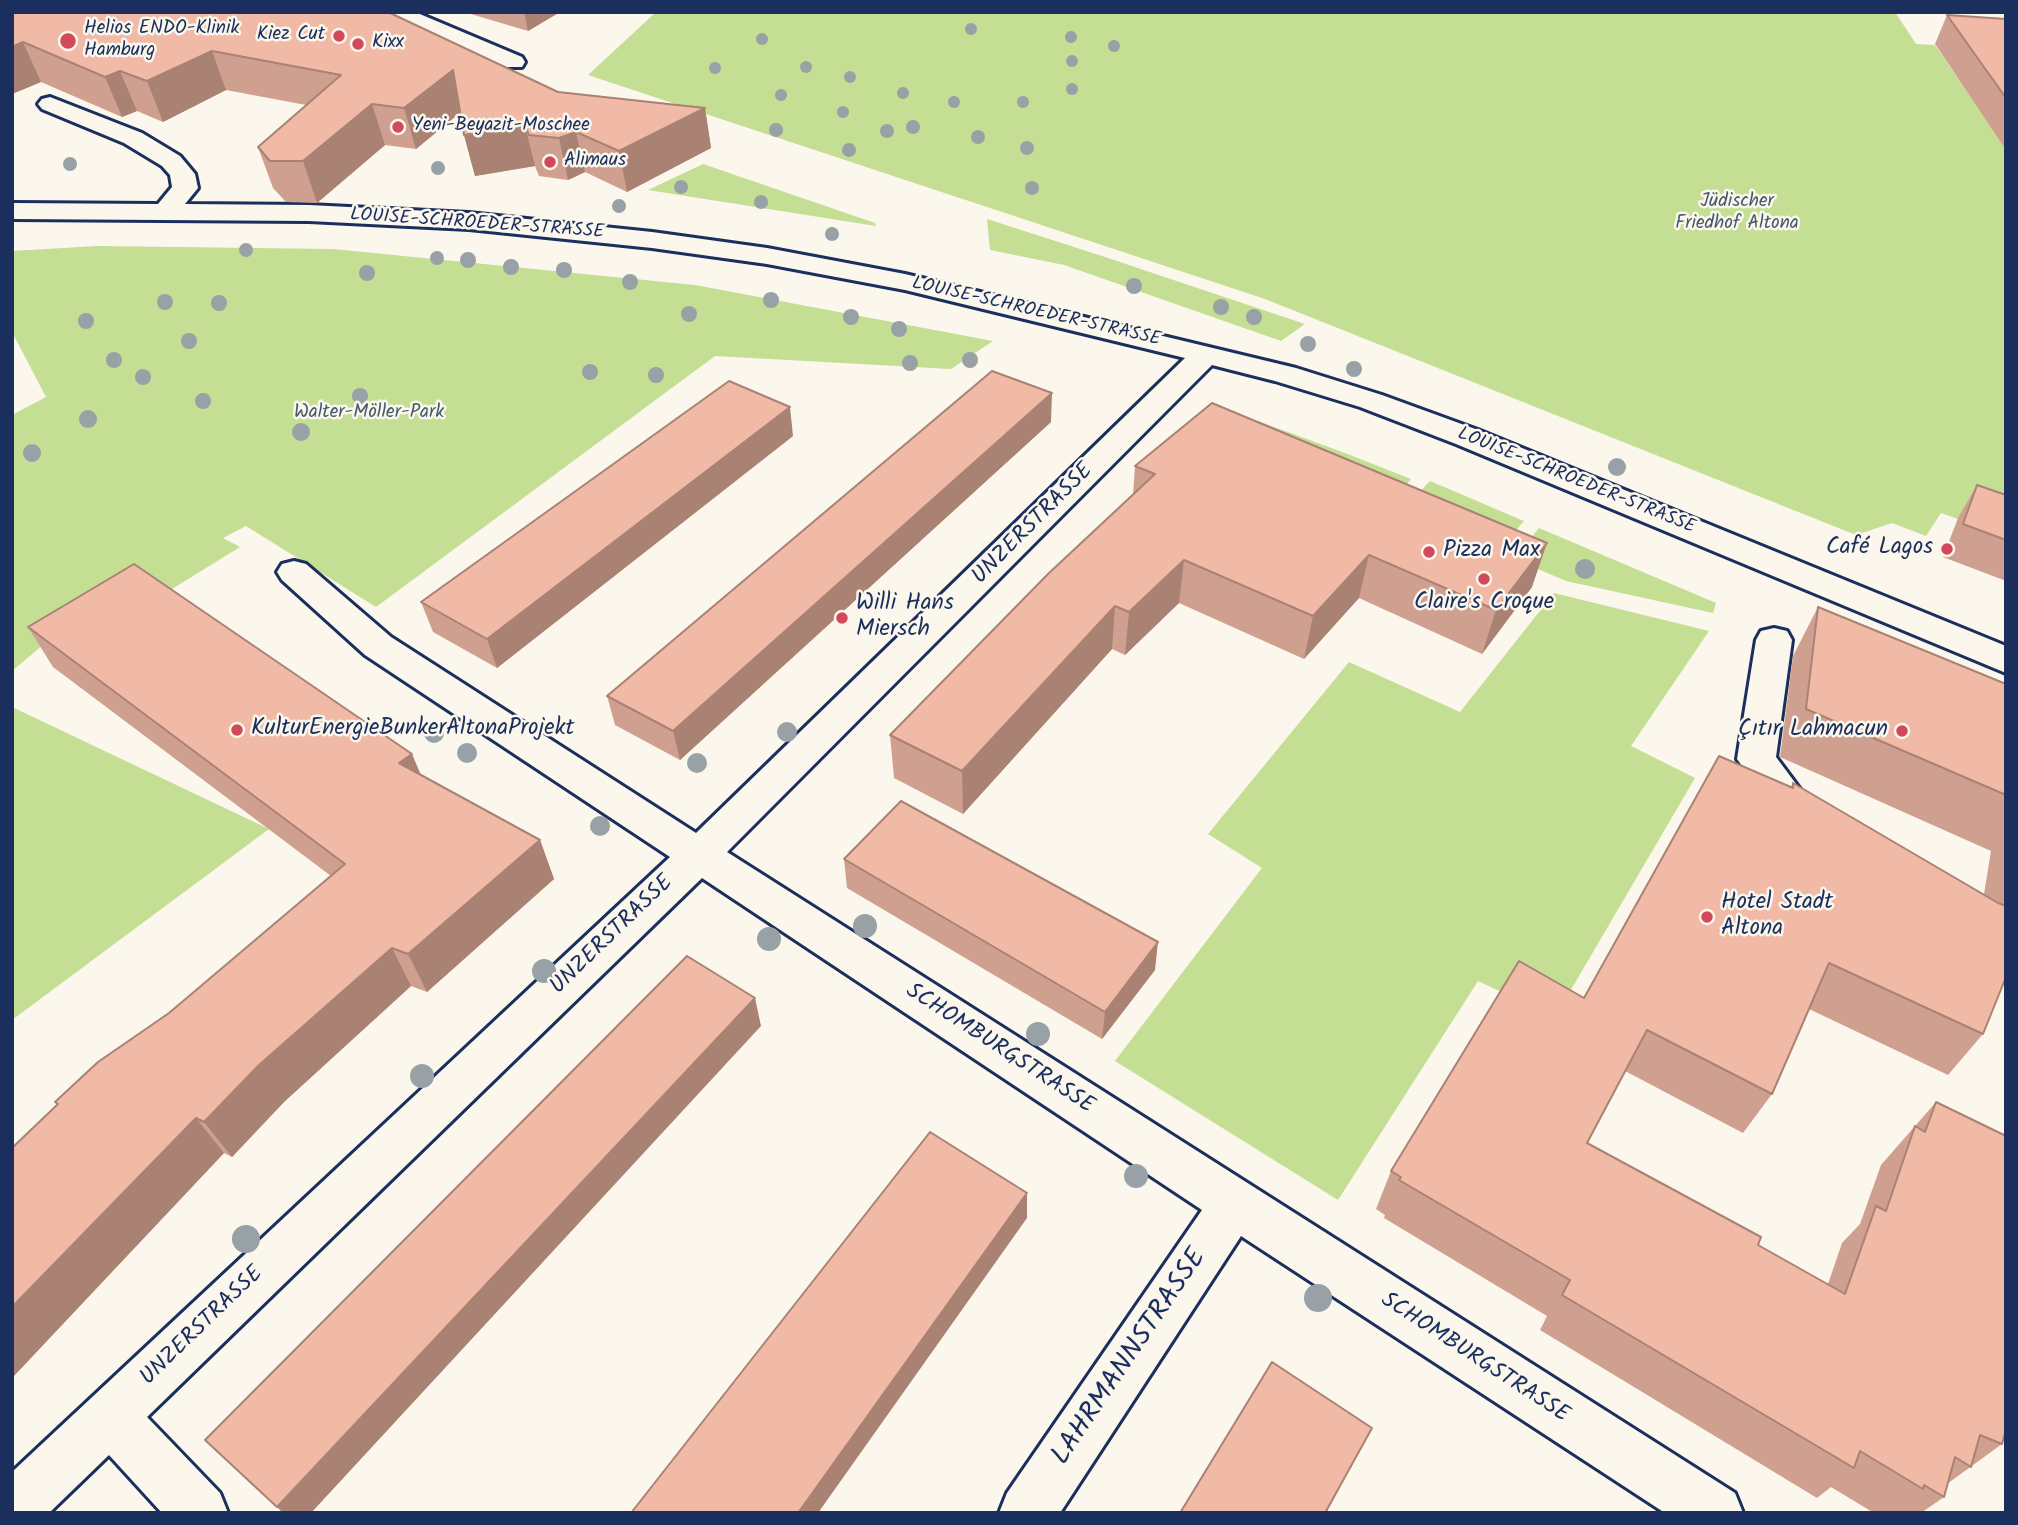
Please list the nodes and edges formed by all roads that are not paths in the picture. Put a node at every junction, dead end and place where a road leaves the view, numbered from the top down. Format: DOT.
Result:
graph roads {
  1 [pos="396,12"];
  2 [pos="514,62"];
  3 [pos="50,104"];
  4 [pos="12,211"];
  5 [pos="166,211"];
  6 [pos="1206,354"];
  7 [pos="294,572"];
  8 [pos="1774,640"];
  9 [pos="2006,660"];
  10 [pos="1830,839"];
  11 [pos="698,856"];
  12 [pos="1235,1203"];
  13 [pos="109,1416"];
  14 [pos="12,1510"];
  15 [pos="200,1513"];
  16 [pos="1027,1513"];
  17 [pos="1714,1513"];
  1 -- 2 [label="street"];
  3 -- 5 [label="street"];
  4 -- 5 [label="street, LOUISE-SCHROEDER-STRASSE"];
  5 -- 6 [label="street, LOUISE-SCHROEDER-STRASSE"];
  6 -- 9 [label="street, LOUISE-SCHROEDER-STRASSE"];
  6 -- 11 [label="street, UNZERSTRASSE"];
  7 -- 11 [label="street, SCHOMBURGSTRASSE"];
  8 -- 10 [label="street"];
  11 -- 12 [label="street, SCHOMBURGSTRASSE"];
  11 -- 13 [label="street, UNZERSTRASSE"];
  12 -- 16 [label="street, LAHRMANNSTRASSE"];
  12 -- 17 [label="street, SCHOMBURGSTRASSE"];
  13 -- 14 [label="street, UNZERSTRASSE"];
  13 -- 15 [label="street"];
}
